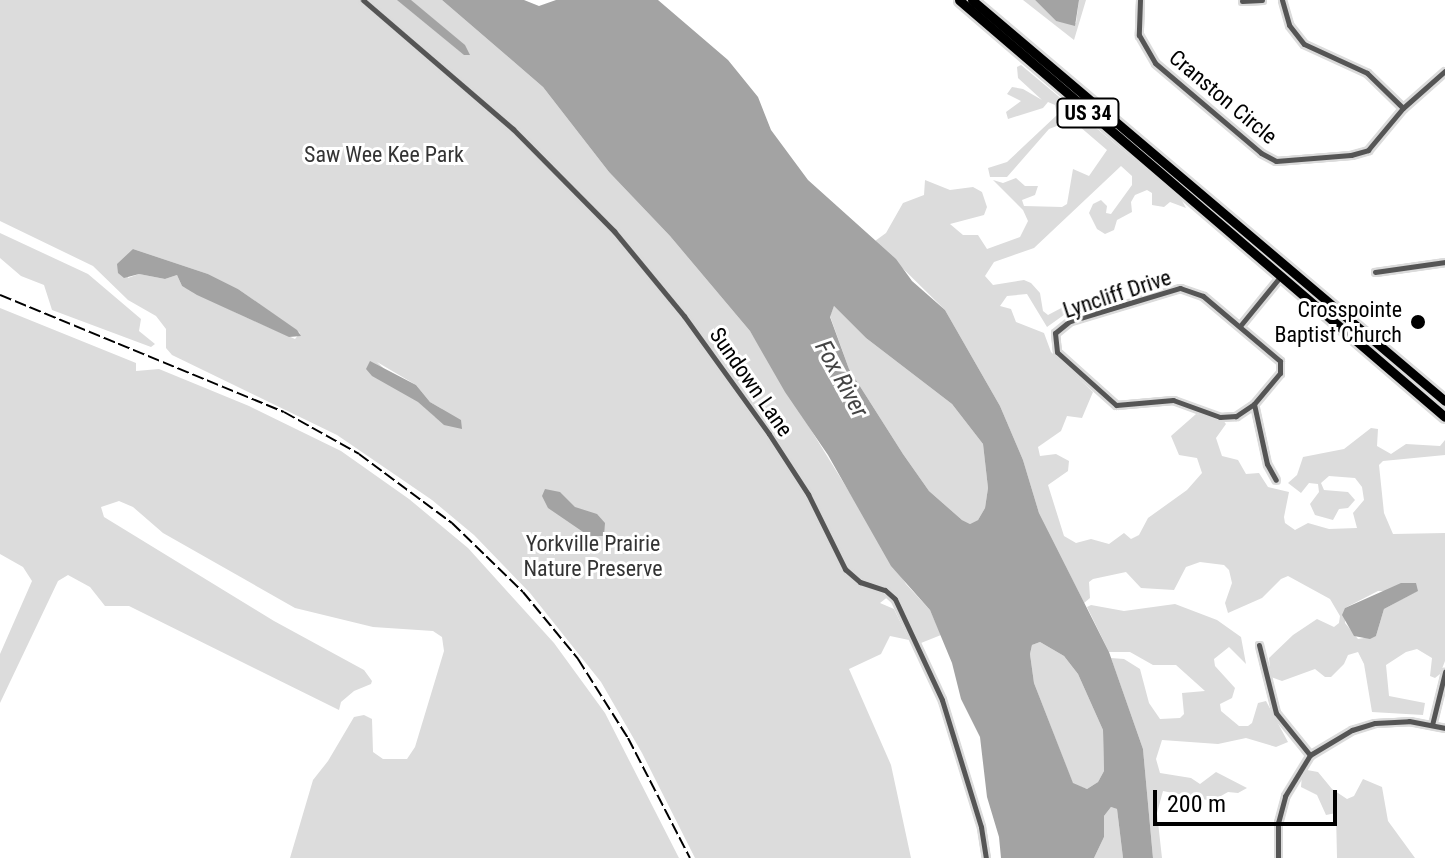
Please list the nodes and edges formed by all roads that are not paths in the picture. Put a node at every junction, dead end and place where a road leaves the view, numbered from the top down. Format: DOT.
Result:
graph roads {
  1 [pos="363,0"];
  2 [pos="1140,0"];
  3 [pos="1262,0"];
  4 [pos="1282,0"];
  5 [pos="966,1"];
  6 [pos="1242,1"];
  7 [pos="1445,71"];
  8 [pos="1403,108"];
  9 [pos="1445,262"];
  10 [pos="1375,272"];
  11 [pos="1284,273"];
  12 [pos="1240,326"];
  13 [pos="1445,401"];
  14 [pos="1254,404"];
  15 [pos="1445,417"];
  16 [pos="1276,480"];
  17 [pos="1259,645"];
  18 [pos="1445,672"];
  19 [pos="1432,725"];
  20 [pos="1445,728"];
  21 [pos="1310,755"];
  22 [pos="986,858"];
  23 [pos="1278,858"];
  1 -- 22 [label="street, Sundown Lane"];
  2 -- 8 [label="street, Cranston Circle"];
  3 -- 6 [label="street"];
  4 -- 8 [label="street"];
  5 -- 11 [label="main road, US 34"];
  5 -- 11 [label="main road, US 34"];
  7 -- 8 [label="street, Cranston Circle"];
  9 -- 10 [label="street"];
  11 -- 12 [label="street"];
  11 -- 13 [label="main road, US 34"];
  11 -- 15 [label="main road, US 34"];
  12 -- 14 [label="street, Lyncliff Drive"];
  12 -- 14 [label="street, Lyncliff Drive"];
  14 -- 16 [label="street"];
  17 -- 21 [label="street"];
  18 -- 19 [label="street"];
  19 -- 20 [label="street"];
  19 -- 21 [label="street"];
  21 -- 23 [label="street"];
}
